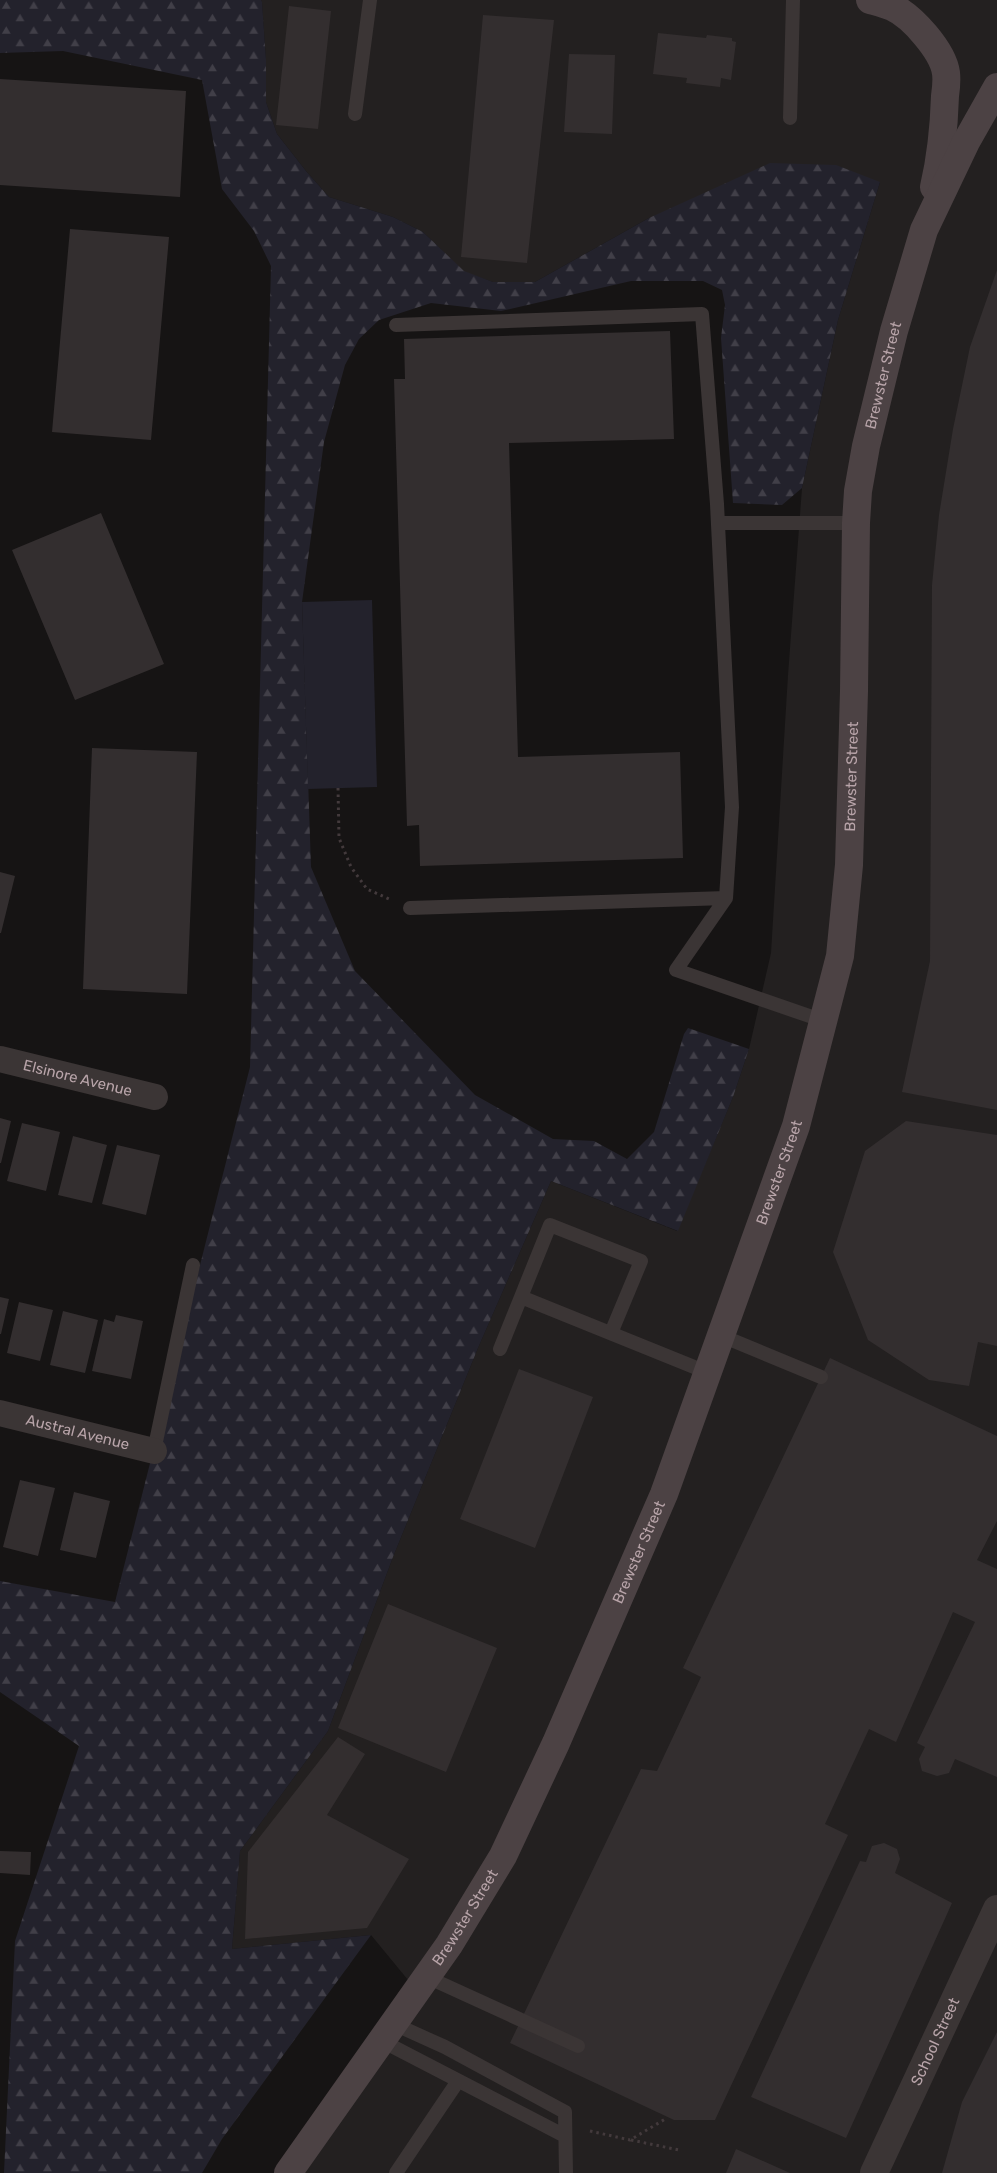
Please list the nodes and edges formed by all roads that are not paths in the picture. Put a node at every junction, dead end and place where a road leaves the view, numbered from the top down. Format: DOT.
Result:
graph roads {
  1 [pos="370,0"];
  2 [pos="793,0"];
  3 [pos="870,0"];
  4 [pos="997,87"];
  5 [pos="355,114"];
  6 [pos="790,118"];
  7 [pos="924,230"];
  8 [pos="396,326"];
  9 [pos="718,523"];
  10 [pos="856,523"];
  11 [pos="726,898"];
  12 [pos="410,908"];
  13 [pos="824,1021"];
  14 [pos="0,1059"];
  15 [pos="155,1097"];
  16 [pos="193,1265"];
  17 [pos="521,1298"];
  18 [pos="612,1333"];
  19 [pos="722,1336"];
  20 [pos="500,1349"];
  21 [pos="709,1373"];
  22 [pos="821,1378"];
  23 [pos="0,1412"];
  24 [pos="154,1450"];
  25 [pos="997,1909"];
  26 [pos="427,1977"];
  27 [pos="388,2032"];
  28 [pos="578,2046"];
  29 [pos="458,2081"];
  30 [pos="565,2130"];
  31 [pos="288,2173"];
  32 [pos="396,2173"];
  33 [pos="566,2173"];
  34 [pos="874,2173"];
  1 -- 5 [label="lane"];
  2 -- 6 [label="lane"];
  3 -- 7 [label="main road"];
  4 -- 7 [label="main road, Brewster Street"];
  7 -- 10 [label="main road, Brewster Street"];
  8 -- 9 [label="lane"];
  9 -- 10 [label="lane"];
  9 -- 11 [label="lane"];
  10 -- 13 [label="main road, Brewster Street"];
  11 -- 12 [label="lane"];
  11 -- 13 [label="lane"];
  13 -- 19 [label="main road, Brewster Street"];
  14 -- 15 [label="street, Elsinore Avenue"];
  16 -- 24 [label="lane"];
  17 -- 18 [label="lane"];
  17 -- 18 [label="lane"];
  17 -- 20 [label="lane"];
  18 -- 21 [label="lane"];
  19 -- 21 [label="main road, Brewster Street"];
  19 -- 22 [label="lane"];
  21 -- 26 [label="main road, Brewster Street"];
  23 -- 24 [label="street, Austral Avenue"];
  25 -- 34 [label="street, School Street"];
  26 -- 27 [label="main road, Brewster Street"];
  26 -- 28 [label="lane"];
  27 -- 29 [label="lane"];
  27 -- 30 [label="lane"];
  27 -- 31 [label="main road, Brewster Street"];
  29 -- 30 [label="lane"];
  29 -- 32 [label="lane"];
  30 -- 33 [label="lane"];
}
